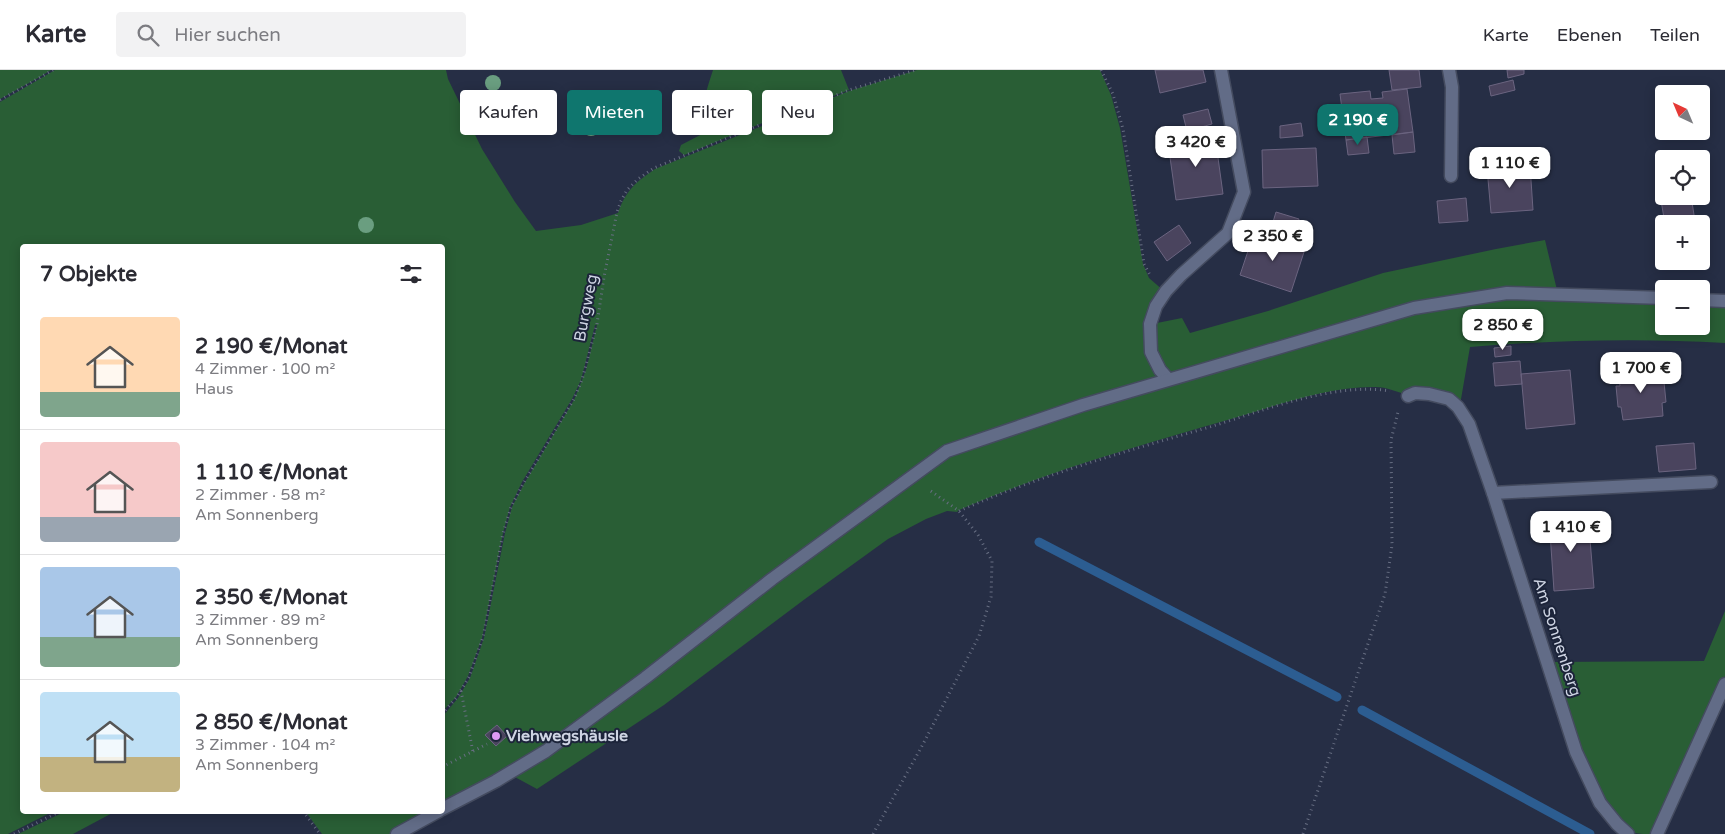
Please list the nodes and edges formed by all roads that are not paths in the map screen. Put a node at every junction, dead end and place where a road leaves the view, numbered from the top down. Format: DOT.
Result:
graph roads {
  1 [pos="1221,70"];
  2 [pos="1449,70"];
  3 [pos="1451,176"];
  4 [pos="1655,298"];
  5 [pos="1710,300"];
  6 [pos="1725,301"];
  7 [pos="1168,379"];
  8 [pos="1408,396"];
  9 [pos="1711,482"];
  10 [pos="1493,493"];
  11 [pos="1725,684"];
  12 [pos="445,808"];
  13 [pos="434,814"];
  14 [pos="397,834"];
  15 [pos="1628,834"];
  16 [pos="1657,834"];
  1 -- 7 [label="street"];
  2 -- 3 [label="street"];
  4 -- 7 [label="street"];
  5 -- 6 [label="street"];
  7 -- 12 [label="street"];
  8 -- 10 [label="street, Am Sonnenberg"];
  9 -- 10 [label="street"];
  10 -- 15 [label="street, Am Sonnenberg"];
  11 -- 16 [label="street"];
  13 -- 14 [label="street"];
}
